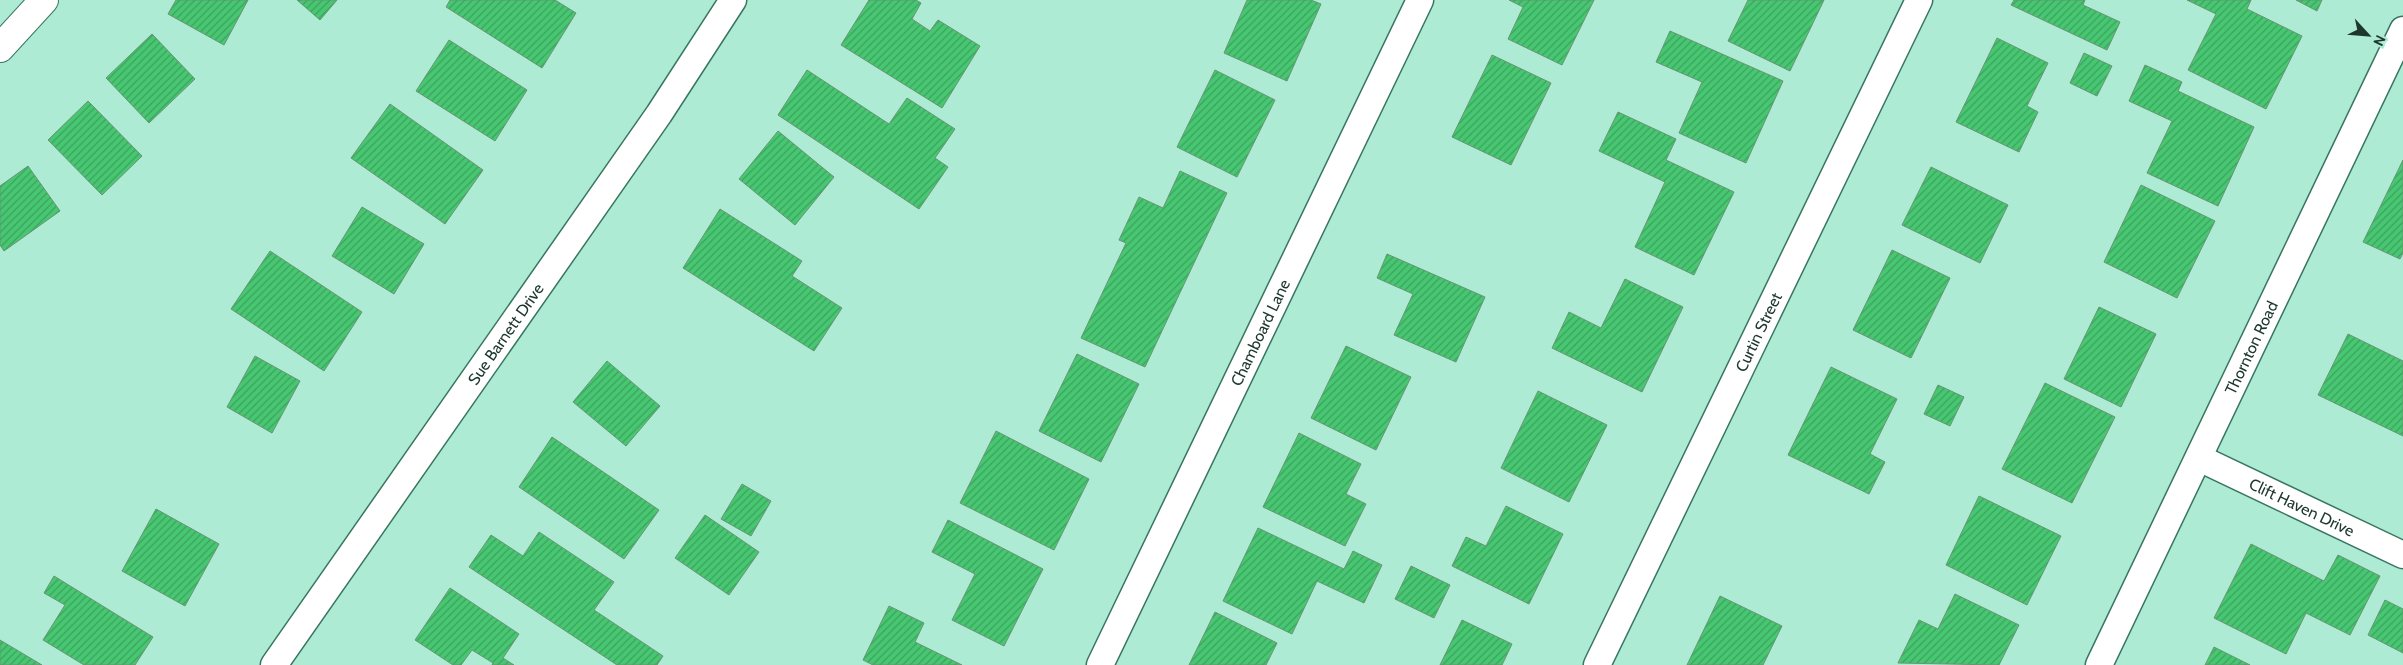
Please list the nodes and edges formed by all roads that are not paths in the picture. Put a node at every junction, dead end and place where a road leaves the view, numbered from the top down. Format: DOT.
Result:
graph roads {
  1 [pos="44,0"];
  2 [pos="733,0"];
  3 [pos="1420,0"];
  4 [pos="1919,0"];
  5 [pos="2402,37"];
  6 [pos="0,48"];
  7 [pos="2199,458"];
  8 [pos="2403,555"];
  9 [pos="274,665"];
  10 [pos="1100,665"];
  11 [pos="1597,665"];
  12 [pos="2099,665"];
  1 -- 6 [label="main road"];
  2 -- 9 [label="street, Sue Barnett Drive"];
  3 -- 10 [label="street, Chamboard Lane"];
  4 -- 11 [label="street, Curtin Street"];
  5 -- 7 [label="street, Thornton Road"];
  7 -- 8 [label="street, Clift Haven Drive"];
  7 -- 12 [label="street, Thornton Road"];
}
